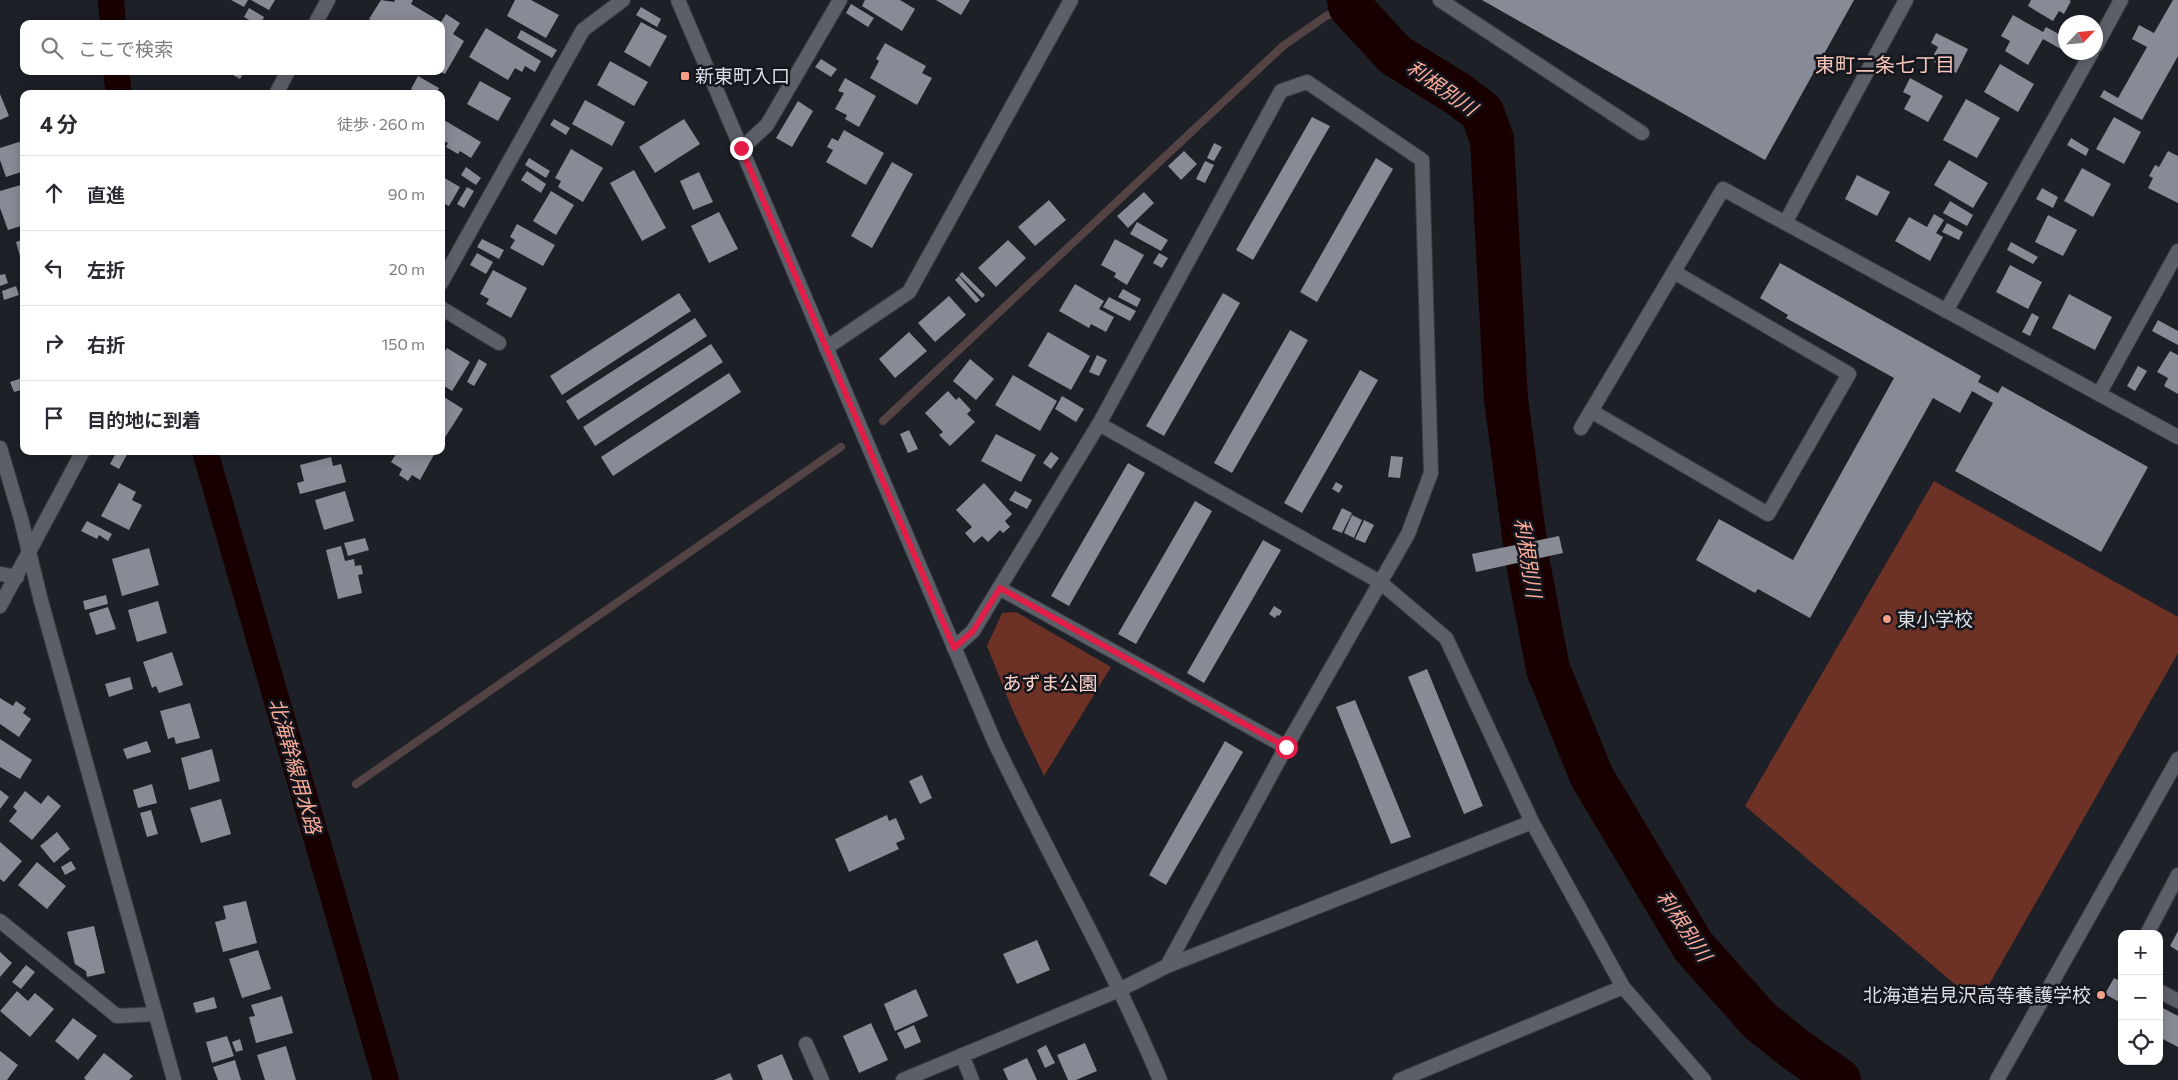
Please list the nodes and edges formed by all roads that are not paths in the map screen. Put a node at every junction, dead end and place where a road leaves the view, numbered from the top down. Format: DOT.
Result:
graph roads {
  1 [pos="328,0"];
  2 [pos="623,0"];
  3 [pos="678,0"];
  4 [pos="840,0"];
  5 [pos="1071,0"];
  6 [pos="1440,0"];
  7 [pos="1906,0"];
  8 [pos="2121,0"];
  9 [pos="317,20"];
  10 [pos="2103,33"];
  11 [pos="2087,60"];
  12 [pos="286,75"];
  13 [pos="278,90"];
  14 [pos="1642,133"];
  15 [pos="741,148"];
  16 [pos="1784,223"];
  17 [pos="2178,251"];
  18 [pos="1674,272"];
  19 [pos="445,276"];
  20 [pos="445,310"];
  21 [pos="1946,311"];
  22 [pos="499,343"];
  23 [pos="826,348"];
  24 [pos="2099,394"];
  25 [pos="1591,411"];
  26 [pos="1099,424"];
  27 [pos="1581,428"];
  28 [pos="2178,437"];
  29 [pos="0,448"];
  30 [pos="81,455"];
  31 [pos="30,551"];
  32 [pos="0,574"];
  33 [pos="16,577"];
  34 [pos="1380,582"];
  35 [pos="1000,588"];
  36 [pos="0,606"];
  37 [pos="954,648"];
  38 [pos="1286,747"];
  39 [pos="2178,759"];
  40 [pos="1532,822"];
  41 [pos="2178,875"];
  42 [pos="0,920"];
  43 [pos="2149,930"];
  44 [pos="1166,966"];
  45 [pos="1623,987"];
  46 [pos="1118,990"];
  47 [pos="2163,993"];
  48 [pos="2178,1001"];
  49 [pos="156,1014"];
  50 [pos="806,1044"];
  51 [pos="962,1055"];
  52 [pos="174,1080"];
  53 [pos="822,1080"];
  54 [pos="902,1080"];
  55 [pos="972,1080"];
  56 [pos="1160,1080"];
  57 [pos="1400,1080"];
  58 [pos="1704,1080"];
  59 [pos="1997,1080"];
  1 -- 9 [label="street"];
  2 -- 19 [label="street"];
  3 -- 15 [label="street"];
  4 -- 15 [label="street"];
  5 -- 23 [label="street"];
  6 -- 14 [label="street"];
  7 -- 16 [label="street"];
  8 -- 10 [label="street"];
  11 -- 21 [label="street"];
  12 -- 13 [label="street"];
  15 -- 23 [label="street"];
  16 -- 18 [label="street"];
  16 -- 21 [label="street"];
  17 -- 24 [label="street"];
  18 -- 25 [label="street"];
  18 -- 25 [label="street"];
  20 -- 22 [label="street"];
  21 -- 24 [label="street"];
  23 -- 37 [label="street"];
  24 -- 28 [label="street"];
  25 -- 27 [label="street"];
  26 -- 34 [label="street"];
  26 -- 34 [label="street"];
  26 -- 35 [label="street"];
  29 -- 31 [label="street"];
  30 -- 31 [label="street"];
  31 -- 33 [label="street"];
  31 -- 49 [label="street"];
  32 -- 33 [label="street"];
  33 -- 36 [label="street"];
  34 -- 38 [label="street"];
  34 -- 40 [label="street"];
  35 -- 37 [label="street"];
  35 -- 38 [label="street"];
  37 -- 46 [label="street"];
  38 -- 44 [label="street"];
  39 -- 59 [label="street"];
  40 -- 44 [label="street"];
  40 -- 45 [label="street"];
  41 -- 43 [label="street"];
  42 -- 49 [label="street"];
  44 -- 46 [label="street"];
  45 -- 57 [label="street"];
  45 -- 58 [label="street"];
  46 -- 51 [label="street"];
  46 -- 56 [label="street"];
  47 -- 48 [label="street"];
  49 -- 52 [label="street"];
  50 -- 53 [label="street"];
  51 -- 54 [label="street"];
  51 -- 55 [label="street"];
}
